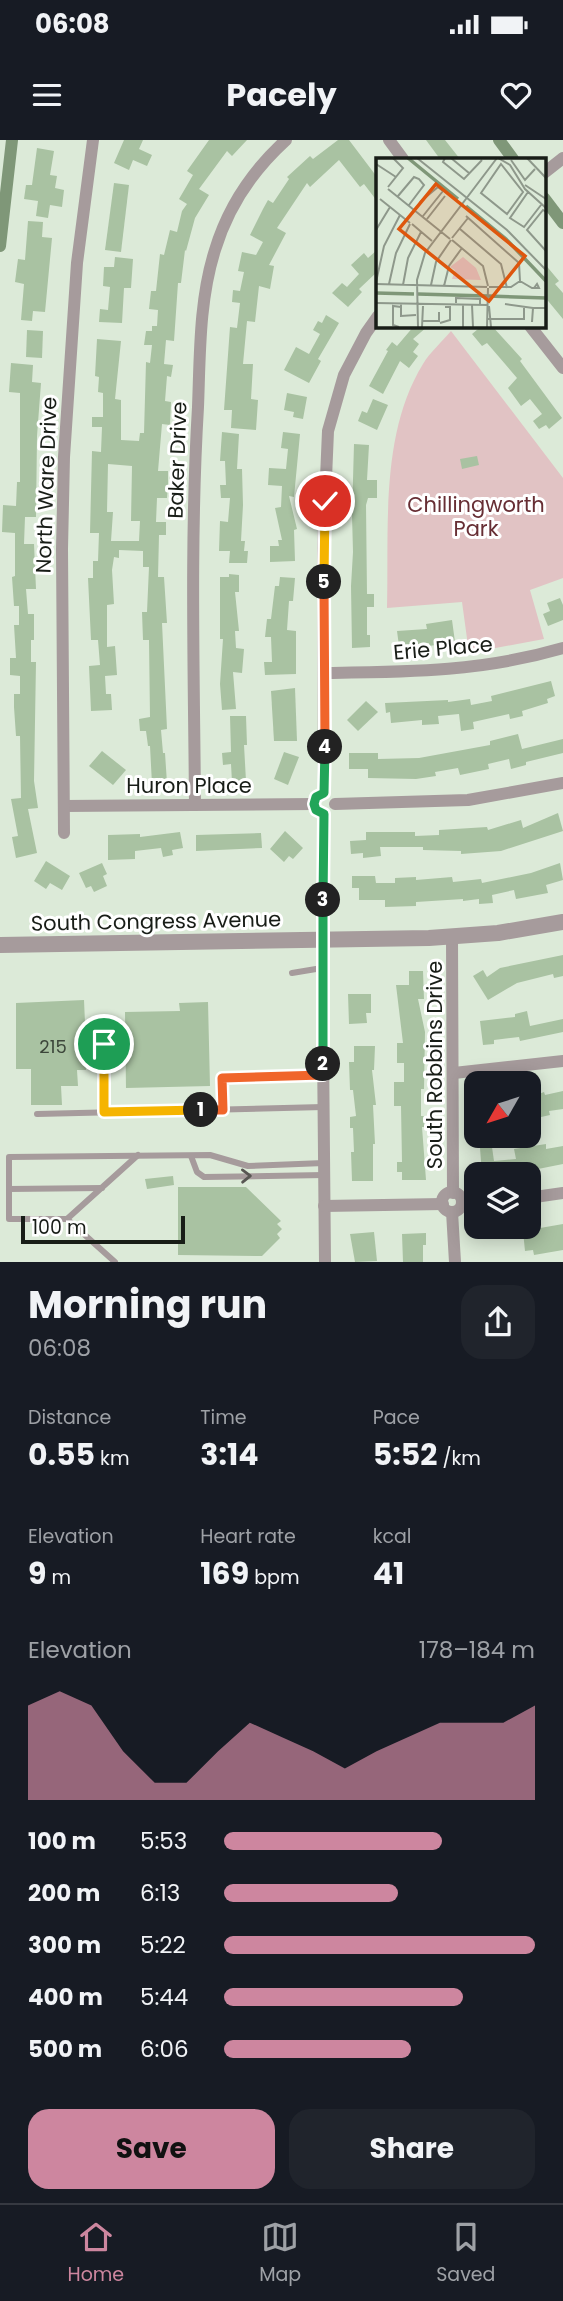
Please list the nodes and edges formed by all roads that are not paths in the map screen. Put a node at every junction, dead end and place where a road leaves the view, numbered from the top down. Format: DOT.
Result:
graph roads {
  1 [pos="93,140"];
  2 [pos="286,140"];
  3 [pos="388,140"];
  4 [pos="402,158"];
  5 [pos="563,158"];
  6 [pos="546,171"];
  7 [pos="376,318"];
  8 [pos="531,327"];
  9 [pos="563,368"];
  10 [pos="563,648"];
  11 [pos="324,673"];
  12 [pos="563,783"];
  13 [pos="324,793"];
  14 [pos="314,804"];
  15 [pos="335,804"];
  16 [pos="195,805"];
  17 [pos="64,806"];
  18 [pos="324,814"];
  19 [pos="64,833"];
  20 [pos="563,922"];
  21 [pos="452,937"];
  22 [pos="322,939"];
  23 [pos="0,945"];
  24 [pos="322,968"];
  25 [pos="292,973"];
  26 [pos="104,1044"];
  27 [pos="563,1061"];
  28 [pos="454,1073"];
  29 [pos="323,1075"];
  30 [pos="323,1107"];
  31 [pos="223,1110"];
  32 [pos="104,1112"];
  33 [pos="37,1114"];
  34 [pos="138,1155"];
  35 [pos="191,1156"];
  36 [pos="324,1169"];
  37 [pos="102,1188"];
  38 [pos="9,1189"];
  39 [pos="563,1193"];
  40 [pos="541,1196"];
  41 [pos="464,1204"];
  42 [pos="324,1206"];
  43 [pos="452,1206"];
  44 [pos="67,1219"];
  45 [pos="115,1262"];
  46 [pos="325,1262"];
  47 [pos="455,1262"];
  1 -- 17 [label="street, North Ware Drive"];
  2 -- 16 [label="street, Baker Drive"];
  3 -- 4 [label="street"];
  5 -- 6 [label="street"];
  7 -- 11 [label="street"];
  8 -- 9 [label="street"];
  10 -- 11 [label="street, Erie Place"];
  11 -- 13 [label="street"];
  12 -- 15 [label="street"];
  13 -- 14 [label="street"];
  13 -- 15 [label="street"];
  14 -- 16 [label="street, Huron Place"];
  14 -- 18 [label="street"];
  15 -- 18 [label="street"];
  16 -- 17 [label="street, Huron Place"];
  17 -- 19 [label="street, North Ware Drive"];
  18 -- 22 [label="street"];
  20 -- 21 [label="street, South Congress Avenue"];
  21 -- 22 [label="street, South Congress Avenue"];
  21 -- 28 [label="street, South Robbins Drive"];
  22 -- 23 [label="street, South Congress Avenue"];
  22 -- 24 [label="street"];
  24 -- 25 [label="lane"];
  24 -- 29 [label="street"];
  26 -- 32 [label="lane"];
  27 -- 28 [label="street"];
  28 -- 43 [label="street, South Robbins Drive"];
  29 -- 30 [label="street"];
  29 -- 31 [label="lane"];
  30 -- 31 [label="lane"];
  30 -- 36 [label="street"];
  31 -- 32 [label="lane"];
  32 -- 33 [label="lane"];
  34 -- 35 [label="lane"];
  34 -- 37 [label="lane"];
  34 -- 38 [label="lane"];
  35 -- 36 [label="lane"];
  35 -- 36 [label="lane, one-way"];
  36 -- 42 [label="street"];
  37 -- 38 [label="lane"];
  37 -- 44 [label="lane"];
  38 -- 44 [label="lane"];
  39 -- 40 [label="street"];
  41 -- 43 [label="street"];
  42 -- 43 [label="street"];
  42 -- 46 [label="street"];
  43 -- 47 [label="street"];
  44 -- 45 [label="lane"];
}
